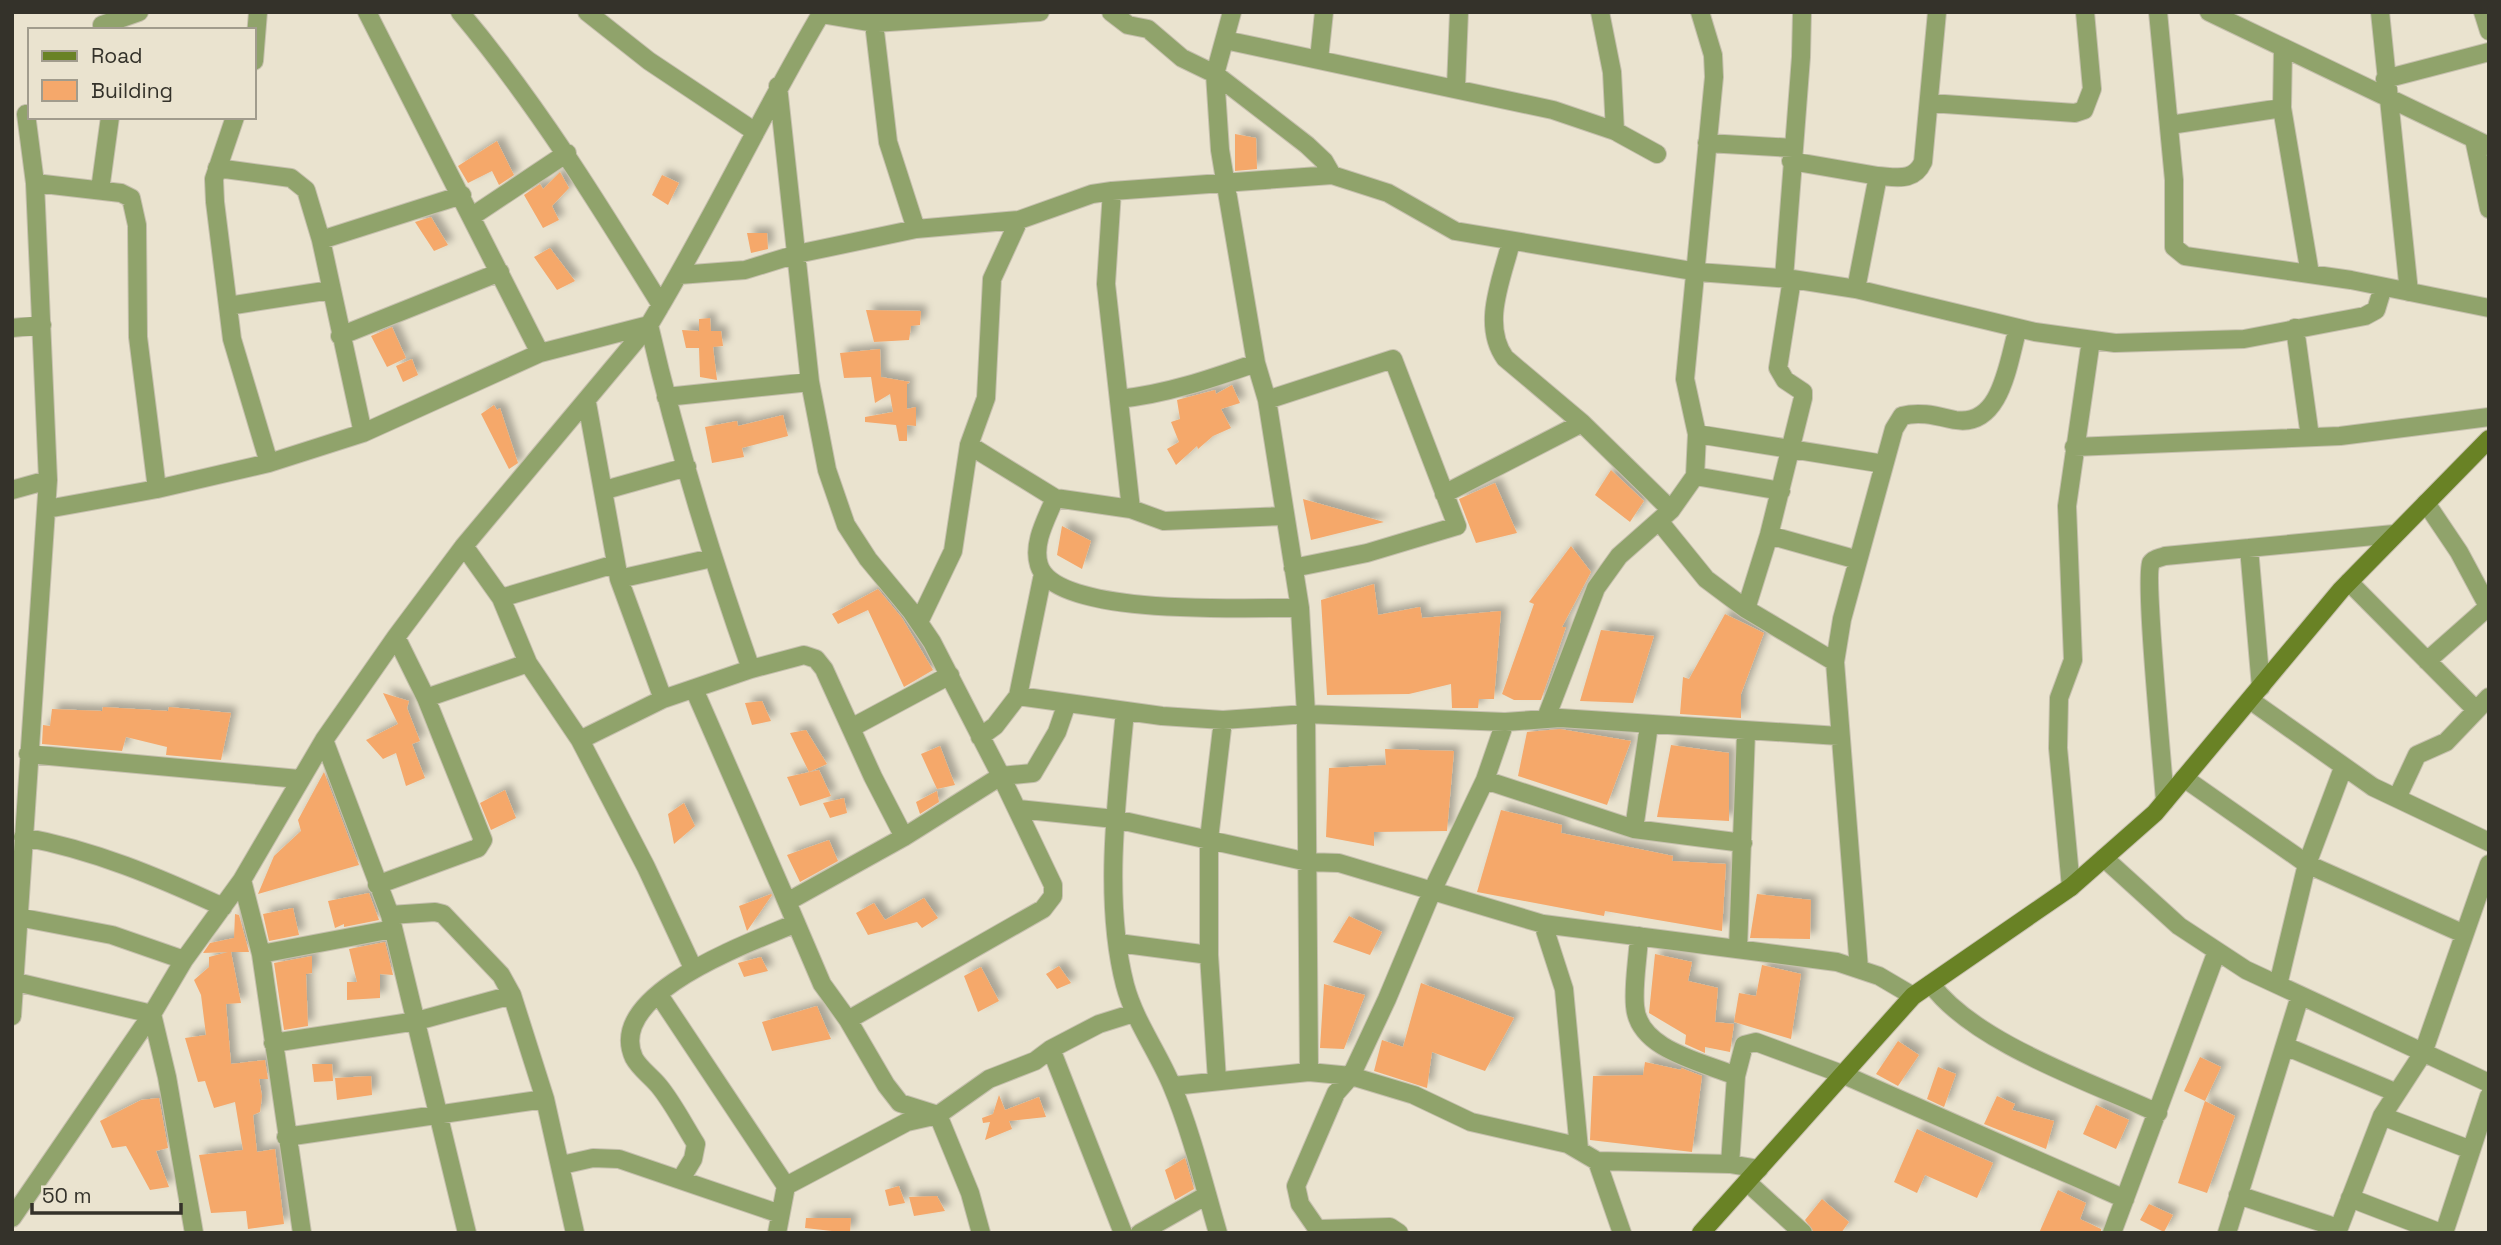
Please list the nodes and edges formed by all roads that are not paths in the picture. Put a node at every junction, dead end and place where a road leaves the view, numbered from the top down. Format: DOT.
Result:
graph roads {
  1 [pos="139,12"];
  2 [pos="258,12"];
  3 [pos="367,12"];
  4 [pos="460,12"];
  5 [pos="587,12"];
  6 [pos="1040,12"];
  7 [pos="1111,12"];
  8 [pos="1232,12"];
  9 [pos="1324,12"];
  10 [pos="1459,12"];
  11 [pos="1600,12"];
  12 [pos="1701,12"];
  13 [pos="1802,12"];
  14 [pos="1937,12"];
  15 [pos="2085,12"];
  16 [pos="2158,12"];
  17 [pos="2380,12"];
  18 [pos="2483,12"];
  19 [pos="821,13"];
  20 [pos="2212,13"];
  21 [pos="101,22"];
  22 [pos="874,23"];
  23 [pos="2489,31"];
  24 [pos="256,36"];
  25 [pos="1226,40"];
  26 [pos="2283,48"];
  27 [pos="2489,52"];
  28 [pos="1320,59"];
  29 [pos="1215,74"];
  30 [pos="778,86"];
  31 [pos="1456,87"];
  32 [pos="2386,88"];
  33 [pos="1930,103"];
  34 [pos="2283,108"];
  35 [pos="23,114"];
  36 [pos="110,119"];
  37 [pos="234,119"];
  38 [pos="2170,125"];
  39 [pos="754,131"];
  40 [pos="1615,131"];
  41 [pos="2482,143"];
  42 [pos="1707,144"];
  43 [pos="567,153"];
  44 [pos="1657,153"];
  45 [pos="1792,154"];
  46 [pos="217,168"];
  47 [pos="1332,175"];
  48 [pos="1878,176"];
  49 [pos="1224,181"];
  50 [pos="34,183"];
  51 [pos="100,190"];
  52 [pos="1112,191"];
  53 [pos="462,195"];
  54 [pos="2489,209"];
  55 [pos="471,217"];
  56 [pos="1019,220"];
  57 [pos="916,229"];
  58 [pos="321,240"];
  59 [pos="1511,242"];
  60 [pos="797,254"];
  61 [pos="500,272"];
  62 [pos="1698,272"];
  63 [pos="2310,274"];
  64 [pos="679,275"];
  65 [pos="1788,278"];
  66 [pos="2383,287"];
  67 [pos="1856,289"];
  68 [pos="331,290"];
  69 [pos="2409,292"];
  70 [pos="662,305"];
  71 [pos="228,306"];
  72 [pos="2489,308"];
  73 [pos="42,325"];
  74 [pos="649,325"];
  75 [pos="12,328"];
  76 [pos="2018,328"];
  77 [pos="2295,328"];
  78 [pos="340,336"];
  79 [pos="2091,340"];
  80 [pos="540,353"];
  81 [pos="1256,363"];
  82 [pos="810,382"];
  83 [pos="666,397"];
  84 [pos="1119,399"];
  85 [pos="1267,400"];
  86 [pos="587,403"];
  87 [pos="2489,417"];
  88 [pos="1582,424"];
  89 [pos="363,433"];
  90 [pos="1698,434"];
  91 [pos="2310,438"];
  92 [pos="2489,439"];
  93 [pos="969,445"];
  94 [pos="2074,447"];
  95 [pos="1790,449"];
  96 [pos="269,463"];
  97 [pos="1884,464"];
  98 [pos="687,467"];
  99 [pos="1695,476"];
  100 [pos="48,480"];
  101 [pos="12,489"];
  102 [pos="157,489"];
  103 [pos="605,490"];
  104 [pos="1780,491"];
  105 [pos="1444,494"];
  106 [pos="1055,498"];
  107 [pos="2426,503"];
  108 [pos="47,509"];
  109 [pos="1131,509"];
  110 [pos="1284,516"];
  111 [pos="1665,516"];
  112 [pos="2394,534"];
  113 [pos="1769,536"];
  114 [pos="464,546"];
  115 [pos="2249,548"];
  116 [pos="712,558"];
  117 [pos="1858,560"];
  118 [pos="1293,568"];
  119 [pos="617,571"];
  120 [pos="1043,574"];
  121 [pos="2349,582"];
  122 [pos="501,598"];
  123 [pos="2488,607"];
  124 [pos="1300,608"];
  125 [pos="1746,609"];
  126 [pos="919,622"];
  127 [pos="396,637"];
  128 [pos="2427,661"];
  129 [pos="528,663"];
  130 [pos="1835,663"];
  131 [pos="751,669"];
  132 [pos="950,675"];
  133 [pos="694,689"];
  134 [pos="2255,693"];
  135 [pos="1018,696"];
  136 [pos="426,698"];
  137 [pos="663,699"];
  138 [pos="1067,703"];
  139 [pos="2482,704"];
  140 [pos="1125,711"];
  141 [pos="1306,714"];
  142 [pos="1546,718"];
  143 [pos="1223,720"];
  144 [pos="1505,722"];
  145 [pos="1649,725"];
  146 [pos="851,728"];
  147 [pos="1746,732"];
  148 [pos="1839,736"];
  149 [pos="980,737"];
  150 [pos="324,740"];
  151 [pos="580,740"];
  152 [pos="29,754"];
  153 [pos="2343,768"];
  154 [pos="1001,776"];
  155 [pos="2184,778"];
  156 [pos="299,779"];
  157 [pos="1485,780"];
  158 [pos="2397,798"];
  159 [pos="2165,801"];
  160 [pos="1018,809"];
  161 [pos="1115,819"];
  162 [pos="1634,829"];
  163 [pos="23,837"];
  164 [pos="904,837"];
  165 [pos="1209,839"];
  166 [pos="2489,842"];
  167 [pos="1743,843"];
  168 [pos="2104,858"];
  169 [pos="1308,862"];
  170 [pos="2306,864"];
  171 [pos="2489,864"];
  172 [pos="242,880"];
  173 [pos="377,885"];
  174 [pos="2071,887"];
  175 [pos="1433,889"];
  176 [pos="786,901"];
  177 [pos="223,907"];
  178 [pos="18,918"];
  179 [pos="391,922"];
  180 [pos="796,923"];
  181 [pos="1543,924"];
  182 [pos="2464,934"];
  183 [pos="1639,936"];
  184 [pos="1118,943"];
  185 [pos="1738,949"];
  186 [pos="2217,951"];
  187 [pos="261,954"];
  188 [pos="1209,955"];
  189 [pos="184,960"];
  190 [pos="693,968"];
  191 [pos="1859,969"];
  192 [pos="13,981"];
  193 [pos="1931,984"];
  194 [pos="2278,985"];
  195 [pos="512,995"];
  196 [pos="659,995"];
  197 [pos="1913,996"];
  198 [pos="2300,996"];
  199 [pos="1135,1013"];
  200 [pos="152,1014"];
  201 [pos="12,1016"];
  202 [pos="848,1020"];
  203 [pos="417,1021"];
  204 [pos="273,1043"];
  205 [pos="2285,1046"];
  206 [pos="1051,1049"];
  207 [pos="2423,1053"];
  208 [pos="1309,1072"];
  209 [pos="1842,1074"];
  210 [pos="1351,1076"];
  211 [pos="1736,1076"];
  212 [pos="1217,1080"];
  213 [pos="2489,1083"];
  214 [pos="1173,1086"];
  215 [pos="2397,1093"];
  216 [pos="2489,1096"];
  217 [pos="545,1099"];
  218 [pos="2158,1113"];
  219 [pos="938,1115"];
  220 [pos="2382,1116"];
  221 [pos="439,1117"];
  222 [pos="286,1137"];
  223 [pos="1579,1149"];
  224 [pos="2472,1150"];
  225 [pos="1597,1161"];
  226 [pos="1730,1164"];
  227 [pos="562,1165"];
  228 [pos="1753,1176"];
  229 [pos="681,1179"];
  230 [pos="786,1186"];
  231 [pos="1207,1195"];
  232 [pos="2238,1195"];
  233 [pos="2350,1198"];
  234 [pos="2125,1199"];
  235 [pos="780,1214"];
  236 [pos="12,1217"];
  237 [pos="1320,1231"];
  238 [pos="1393,1231"];
  239 [pos="2338,1231"];
  240 [pos="194,1233"];
  241 [pos="302,1233"];
  242 [pos="467,1233"];
  243 [pos="575,1233"];
  244 [pos="777,1233"];
  245 [pos="981,1233"];
  246 [pos="1123,1233"];
  247 [pos="1140,1233"];
  248 [pos="1218,1233"];
  249 [pos="1622,1233"];
  250 [pos="1701,1233"];
  251 [pos="1803,1233"];
  252 [pos="2112,1233"];
  253 [pos="2227,1233"];
  254 [pos="2443,1233"];
  1 -- 21 [label="street"];
  2 -- 24 [label="street"];
  3 -- 53 [label="street"];
  4 -- 43 [label="street"];
  5 -- 39 [label="street"];
  6 -- 22 [label="street"];
  7 -- 29 [label="street"];
  8 -- 25 [label="street"];
  9 -- 28 [label="street"];
  10 -- 31 [label="street"];
  11 -- 40 [label="street"];
  12 -- 42 [label="street"];
  13 -- 45 [label="street"];
  14 -- 33 [label="street"];
  15 -- 33 [label="street"];
  16 -- 38 [label="street"];
  17 -- 32 [label="street"];
  18 -- 23 [label="street"];
  19 -- 22 [label="street"];
  19 -- 30 [label="street"];
  20 -- 26 [label="street"];
  22 -- 57 [label="street"];
  25 -- 28 [label="street"];
  25 -- 29 [label="street"];
  26 -- 32 [label="street"];
  26 -- 34 [label="street"];
  27 -- 32 [label="street"];
  28 -- 31 [label="street"];
  29 -- 47 [label="street"];
  29 -- 49 [label="street"];
  30 -- 39 [label="street"];
  30 -- 60 [label="street"];
  31 -- 40 [label="street"];
  32 -- 41 [label="street"];
  32 -- 69 [label="street"];
  33 -- 48 [label="street"];
  34 -- 38 [label="street"];
  34 -- 63 [label="street"];
  35 -- 50 [label="street"];
  36 -- 51 [label="street"];
  37 -- 46 [label="street"];
  38 -- 63 [label="street"];
  39 -- 64 [label="street"];
  40 -- 44 [label="street"];
  41 -- 54 [label="street"];
  42 -- 45 [label="street"];
  42 -- 62 [label="street"];
  43 -- 55 [label="street"];
  43 -- 70 [label="street"];
  45 -- 48 [label="street"];
  45 -- 65 [label="street"];
  46 -- 58 [label="street"];
  46 -- 71 [label="street"];
  47 -- 49 [label="street"];
  47 -- 59 [label="street"];
  48 -- 67 [label="street"];
  49 -- 52 [label="street"];
  49 -- 81 [label="street"];
  50 -- 51 [label="street"];
  50 -- 73 [label="street"];
  51 -- 102 [label="street"];
  52 -- 56 [label="street"];
  52 -- 84 [label="street"];
  53 -- 55 [label="street"];
  53 -- 58 [label="street"];
  55 -- 61 [label="street"];
  56 -- 57 [label="street"];
  56 -- 93 [label="street"];
  57 -- 60 [label="street"];
  58 -- 68 [label="street"];
  59 -- 62 [label="street"];
  59 -- 88 [label="street"];
  60 -- 64 [label="street"];
  60 -- 82 [label="street"];
  61 -- 78 [label="street"];
  61 -- 80 [label="street"];
  62 -- 65 [label="street"];
  62 -- 90 [label="street"];
  63 -- 66 [label="street"];
  64 -- 70 [label="street"];
  65 -- 67 [label="street"];
  65 -- 95 [label="street"];
  66 -- 69 [label="street"];
  66 -- 77 [label="street"];
  67 -- 76 [label="street"];
  68 -- 71 [label="street"];
  68 -- 78 [label="street"];
  69 -- 72 [label="street"];
  70 -- 74 [label="street"];
  71 -- 96 [label="street"];
  73 -- 75 [label="street"];
  73 -- 100 [label="street"];
  74 -- 80 [label="street"];
  74 -- 83 [label="street"];
  74 -- 86 [label="street"];
  76 -- 79 [label="street"];
  76 -- 97 [label="street"];
  77 -- 79 [label="street"];
  77 -- 91 [label="street"];
  78 -- 89 [label="street"];
  79 -- 94 [label="street"];
  80 -- 89 [label="street"];
  81 -- 84 [label="street"];
  81 -- 85 [label="street"];
  82 -- 83 [label="street"];
  82 -- 126 [label="street"];
  83 -- 98 [label="street"];
  84 -- 109 [label="street"];
  85 -- 105 [label="street"];
  85 -- 110 [label="street"];
  86 -- 103 [label="street"];
  86 -- 114 [label="street"];
  87 -- 91 [label="street"];
  88 -- 105 [label="street"];
  88 -- 111 [label="street"];
  89 -- 96 [label="street"];
  90 -- 95 [label="street"];
  90 -- 99 [label="street"];
  91 -- 94 [label="street"];
  92 -- 107 [label="street"];
  93 -- 106 [label="street"];
  93 -- 126 [label="street"];
  94 -- 174 [label="street"];
  95 -- 97 [label="street"];
  95 -- 104 [label="street"];
  96 -- 102 [label="street"];
  97 -- 117 [label="street"];
  98 -- 103 [label="street"];
  98 -- 116 [label="street"];
  99 -- 104 [label="street"];
  99 -- 111 [label="street"];
  100 -- 101 [label="street"];
  100 -- 108 [label="street"];
  102 -- 108 [label="street"];
  103 -- 119 [label="street"];
  104 -- 113 [label="street"];
  105 -- 118 [label="street"];
  106 -- 109 [label="street"];
  106 -- 120 [label="street"];
  107 -- 112 [label="street"];
  107 -- 123 [label="street"];
  108 -- 152 [label="street"];
  109 -- 110 [label="street"];
  110 -- 118 [label="street"];
  111 -- 125 [label="street"];
  111 -- 142 [label="street"];
  112 -- 115 [label="street"];
  112 -- 121 [label="street"];
  113 -- 117 [label="street"];
  113 -- 125 [label="street"];
  114 -- 122 [label="street"];
  114 -- 127 [label="street"];
  115 -- 134 [label="street"];
  115 -- 159 [label="street"];
  116 -- 119 [label="street"];
  116 -- 131 [label="street"];
  117 -- 130 [label="street"];
  118 -- 124 [label="street"];
  119 -- 122 [label="street"];
  119 -- 137 [label="street"];
  120 -- 124 [label="street"];
  120 -- 135 [label="street"];
  121 -- 128 [label="street"];
  121 -- 134 [label="street"];
  122 -- 129 [label="street"];
  123 -- 128 [label="street"];
  124 -- 141 [label="street"];
  125 -- 130 [label="street"];
  126 -- 132 [label="street"];
  127 -- 136 [label="street"];
  127 -- 150 [label="street"];
  128 -- 139 [label="street"];
  129 -- 136 [label="street"];
  129 -- 151 [label="street"];
  130 -- 148 [label="street"];
  131 -- 133 [label="street"];
  131 -- 146 [label="street"];
  132 -- 146 [label="street"];
  132 -- 149 [label="street"];
  133 -- 137 [label="street"];
  133 -- 176 [label="street"];
  134 -- 153 [label="street"];
  134 -- 155 [label="street"];
  135 -- 138 [label="street"];
  135 -- 149 [label="street"];
  136 -- 173 [label="street"];
  137 -- 151 [label="street"];
  138 -- 140 [label="street"];
  138 -- 154 [label="street"];
  139 -- 158 [label="street"];
  140 -- 143 [label="street"];
  140 -- 161 [label="street"];
  141 -- 143 [label="street"];
  141 -- 144 [label="street"];
  141 -- 169 [label="street"];
  142 -- 144 [label="street"];
  142 -- 145 [label="street"];
  143 -- 165 [label="street"];
  144 -- 157 [label="street"];
  145 -- 147 [label="street"];
  145 -- 162 [label="street"];
  146 -- 164 [label="street"];
  147 -- 148 [label="street"];
  147 -- 167 [label="street"];
  148 -- 191 [label="street"];
  149 -- 154 [label="street"];
  150 -- 156 [label="street"];
  150 -- 173 [label="street"];
  151 -- 190 [label="street"];
  152 -- 156 [label="street"];
  152 -- 163 [label="street"];
  153 -- 158 [label="street"];
  153 -- 170 [label="street"];
  154 -- 160 [label="street"];
  154 -- 164 [label="street"];
  155 -- 159 [label="street"];
  155 -- 170 [label="street"];
  156 -- 172 [label="street"];
  157 -- 162 [label="street"];
  157 -- 175 [label="street"];
  158 -- 166 [label="street"];
  159 -- 168 [label="street"];
  160 -- 161 [label="street"];
  160 -- 202 [label="street"];
  161 -- 165 [label="street"];
  161 -- 184 [label="street"];
  162 -- 167 [label="street"];
  163 -- 177 [label="street"];
  163 -- 178 [label="street"];
  164 -- 176 [label="street"];
  165 -- 169 [label="street"];
  165 -- 188 [label="street"];
  167 -- 185 [label="street"];
  168 -- 174 [label="street"];
  168 -- 186 [label="street"];
  169 -- 175 [label="street"];
  169 -- 208 [label="street"];
  170 -- 182 [label="street"];
  170 -- 194 [label="street"];
  171 -- 182 [label="street"];
  172 -- 177 [label="street"];
  172 -- 187 [label="street"];
  173 -- 179 [label="street"];
  174 -- 193 [label="street"];
  175 -- 181 [label="street"];
  175 -- 210 [label="street"];
  176 -- 180 [label="street"];
  177 -- 189 [label="street"];
  178 -- 189 [label="street"];
  178 -- 192 [label="street"];
  179 -- 187 [label="street"];
  179 -- 195 [label="street"];
  179 -- 203 [label="street"];
  180 -- 190 [label="street"];
  180 -- 202 [label="street"];
  181 -- 183 [label="street"];
  181 -- 223 [label="street"];
  182 -- 207 [label="street"];
  183 -- 185 [label="street"];
  183 -- 211 [label="street"];
  184 -- 188 [label="street"];
  184 -- 199 [label="street"];
  185 -- 191 [label="street"];
  186 -- 194 [label="street"];
  186 -- 218 [label="street"];
  187 -- 204 [label="street"];
  188 -- 212 [label="street"];
  189 -- 200 [label="street"];
  190 -- 196 [label="street"];
  191 -- 197 [label="street"];
  192 -- 200 [label="street"];
  192 -- 201 [label="street"];
  193 -- 197 [label="street"];
  193 -- 218 [label="street"];
  194 -- 198 [label="street"];
  195 -- 203 [label="street"];
  195 -- 217 [label="street"];
  196 -- 229 [label="street"];
  196 -- 230 [label="street"];
  197 -- 209 [label="street"];
  198 -- 205 [label="street"];
  198 -- 207 [label="street"];
  199 -- 206 [label="street"];
  199 -- 214 [label="street"];
  200 -- 236 [label="street"];
  200 -- 240 [label="street"];
  202 -- 219 [label="street"];
  203 -- 204 [label="street"];
  203 -- 221 [label="street"];
  204 -- 222 [label="street"];
  205 -- 215 [label="street"];
  205 -- 232 [label="street"];
  206 -- 219 [label="street"];
  206 -- 246 [label="street"];
  207 -- 213 [label="street"];
  207 -- 215 [label="street"];
  208 -- 210 [label="street"];
  208 -- 212 [label="street"];
  209 -- 211 [label="street"];
  209 -- 228 [label="street"];
  209 -- 234 [label="street"];
  210 -- 223 [label="street"];
  210 -- 237 [label="street"];
  211 -- 226 [label="street"];
  212 -- 214 [label="street"];
  214 -- 231 [label="street"];
  215 -- 220 [label="street"];
  216 -- 224 [label="street"];
  217 -- 221 [label="street"];
  217 -- 227 [label="street"];
  218 -- 234 [label="street"];
  219 -- 230 [label="street"];
  219 -- 245 [label="street"];
  220 -- 224 [label="street"];
  220 -- 233 [label="street"];
  221 -- 222 [label="street"];
  221 -- 242 [label="street"];
  222 -- 241 [label="street"];
  223 -- 225 [label="street"];
  224 -- 254 [label="street"];
  225 -- 226 [label="street"];
  225 -- 249 [label="street"];
  226 -- 228 [label="street"];
  227 -- 229 [label="street"];
  227 -- 243 [label="street"];
  228 -- 250 [label="street"];
  228 -- 251 [label="street"];
  229 -- 235 [label="street"];
  230 -- 235 [label="street"];
  231 -- 247 [label="street"];
  231 -- 248 [label="street"];
  232 -- 239 [label="street"];
  232 -- 253 [label="street"];
  233 -- 239 [label="street"];
  233 -- 254 [label="street"];
  234 -- 252 [label="street"];
  235 -- 244 [label="street"];
  237 -- 238 [label="street"];
}
